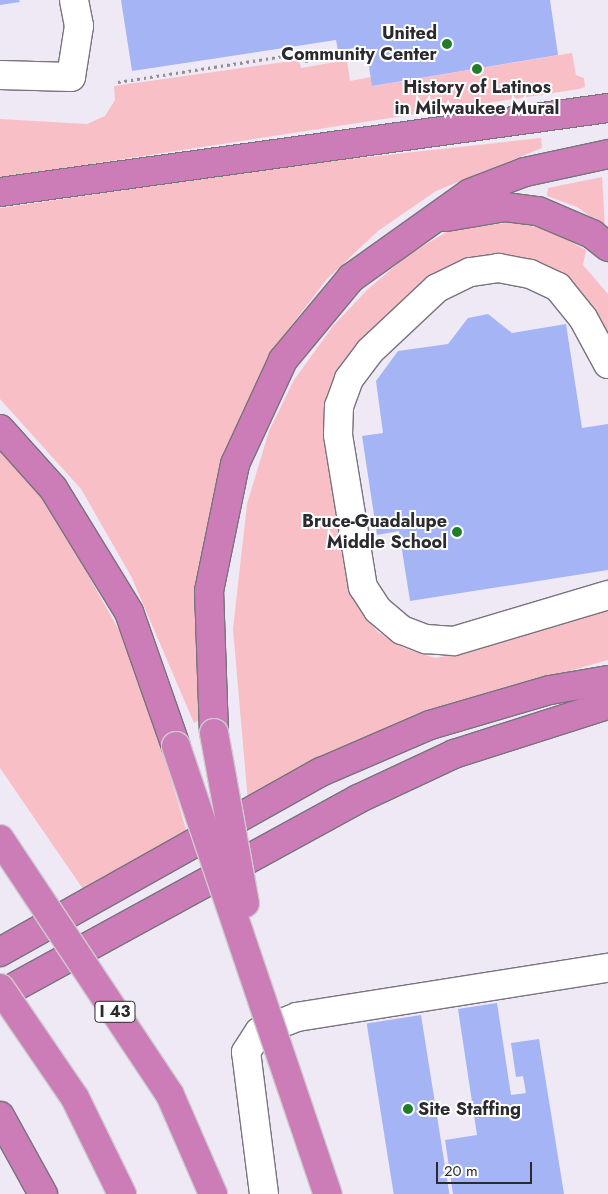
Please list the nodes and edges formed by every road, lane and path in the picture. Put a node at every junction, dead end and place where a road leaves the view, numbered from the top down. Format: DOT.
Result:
graph roads {
  1 [pos="74,0"];
  2 [pos="350,54"];
  3 [pos="0,75"];
  4 [pos="118,82"];
  5 [pos="608,108"];
  6 [pos="608,154"];
  7 [pos="0,192"];
  8 [pos="427,222"];
  9 [pos="608,247"];
  10 [pos="608,364"];
  11 [pos="0,429"];
  12 [pos="608,595"];
  13 [pos="608,680"];
  14 [pos="608,705"];
  15 [pos="555,721"];
  16 [pos="608,724"];
  17 [pos="0,839"];
  18 [pos="0,952"];
  19 [pos="608,968"];
  20 [pos="0,988"];
  21 [pos="260,991"];
  22 [pos="0,995"];
  23 [pos="0,1116"];
  24 [pos="43,1194"];
  25 [pos="122,1194"];
  26 [pos="213,1194"];
  27 [pos="264,1194"];
  28 [pos="328,1194"];
  1 -- 3 [label="lane"];
  2 -- 4 [label="path"];
  5 -- 7 [label="highway"];
  6 -- 8 [label="highway"];
  8 -- 9 [label="highway"];
  8 -- 21 [label="highway, bridge"];
  10 -- 12 [label="lane"];
  11 -- 21 [label="highway, bridge"];
  13 -- 18 [label="highway"];
  14 -- 15 [label="highway"];
  15 -- 16 [label="highway"];
  15 -- 22 [label="highway"];
  17 -- 26 [label="highway, I 43, bridge"];
  19 -- 27 [label="lane"];
  20 -- 25 [label="highway, bridge"];
  21 -- 28 [label="highway, bridge"];
  23 -- 24 [label="highway"];
}
